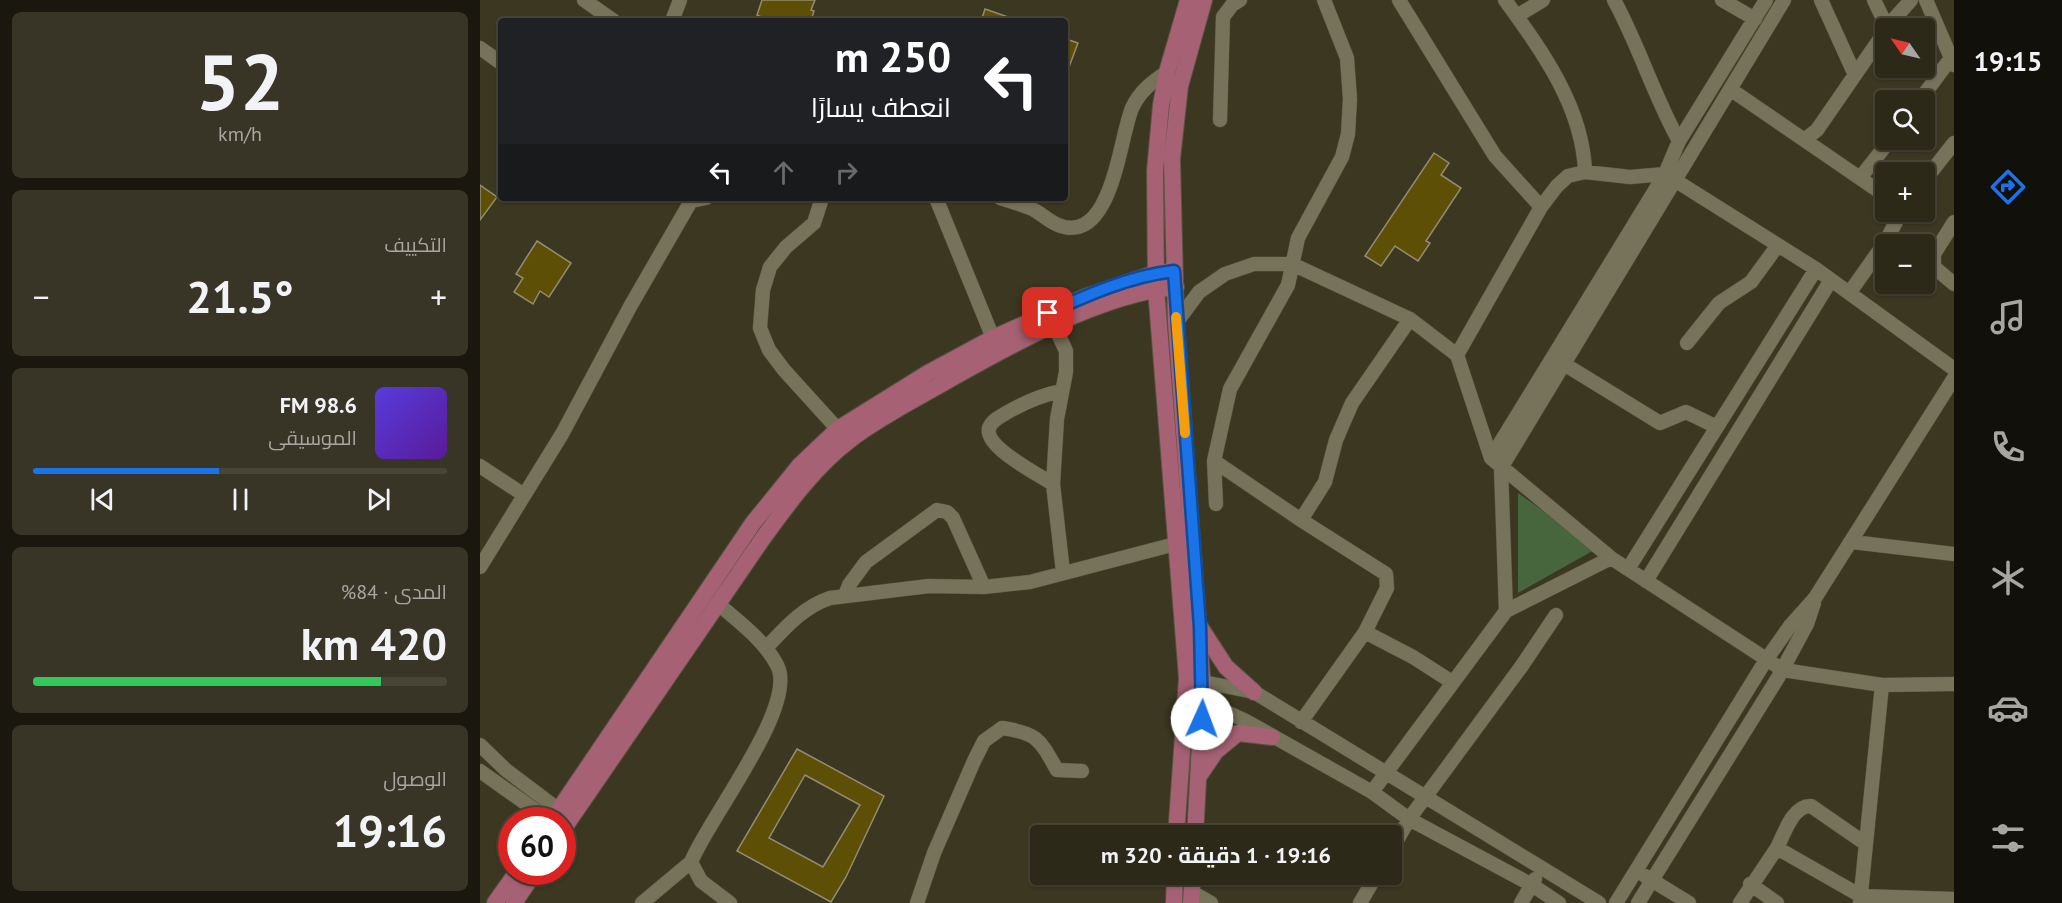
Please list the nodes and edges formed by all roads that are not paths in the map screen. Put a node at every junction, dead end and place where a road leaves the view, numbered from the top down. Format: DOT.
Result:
graph roads {
  1 [pos="584,0"];
  2 [pos="680,0"];
  3 [pos="1188,0"];
  4 [pos="1204,0"];
  5 [pos="1240,0"];
  6 [pos="1324,0"];
  7 [pos="1399,0"];
  8 [pos="1505,0"];
  9 [pos="1543,0"];
  10 [pos="1614,0"];
  11 [pos="1722,0"];
  12 [pos="1766,0"];
  13 [pos="1784,0"];
  14 [pos="1821,0"];
  15 [pos="1874,0"];
  16 [pos="1911,0"];
  17 [pos="1926,0"];
  18 [pos="1517,16"];
  19 [pos="610,18"];
  20 [pos="673,18"];
  21 [pos="1882,18"];
  22 [pos="1895,18"];
  23 [pos="1755,19"];
  24 [pos="1875,45"];
  25 [pos="480,48"];
  26 [pos="498,61"];
  27 [pos="1952,61"];
  28 [pos="1167,72"];
  29 [pos="1855,75"];
  30 [pos="1730,89"];
  31 [pos="1928,90"];
  32 [pos="1220,120"];
  33 [pos="1804,140"];
  34 [pos="1679,141"];
  35 [pos="1954,143"];
  36 [pos="1882,150"];
  37 [pos="1935,167"];
  38 [pos="1585,172"];
  39 [pos="1670,178"];
  40 [pos="1860,178"];
  41 [pos="1875,188"];
  42 [pos="688,201"];
  43 [pos="821,201"];
  44 [pos="937,201"];
  45 [pos="1009,201"];
  46 [pos="1541,207"];
  47 [pos="1896,222"];
  48 [pos="1954,222"];
  49 [pos="1778,245"];
  50 [pos="1292,264"];
  51 [pos="1816,268"];
  52 [pos="1175,279"];
  53 [pos="1831,280"];
  54 [pos="1156,281"];
  55 [pos="1954,284"];
  56 [pos="1850,292"];
  57 [pos="1410,319"];
  58 [pos="1176,323"];
  59 [pos="1054,325"];
  60 [pos="993,338"];
  61 [pos="1687,343"];
  62 [pos="1457,355"];
  63 [pos="1564,364"];
  64 [pos="1954,369"];
  65 [pos="1954,378"];
  66 [pos="1062,391"];
  67 [pos="1717,427"];
  68 [pos="843,436"];
  69 [pos="1215,461"];
  70 [pos="1496,463"];
  71 [pos="480,466"];
  72 [pos="1053,484"];
  73 [pos="524,495"];
  74 [pos="1216,504"];
  75 [pos="1300,520"];
  76 [pos="1851,542"];
  77 [pos="1179,543"];
  78 [pos="1954,554"];
  79 [pos="1611,558"];
  80 [pos="480,567"];
  81 [pos="1628,568"];
  82 [pos="1063,572"];
  83 [pos="1646,581"];
  84 [pos="984,587"];
  85 [pos="845,595"];
  86 [pos="1815,598"];
  87 [pos="717,603"];
  88 [pos="1506,611"];
  89 [pos="1556,615"];
  90 [pos="1200,627"];
  91 [pos="1365,632"];
  92 [pos="766,648"];
  93 [pos="1766,660"];
  94 [pos="1783,670"];
  95 [pos="1452,682"];
  96 [pos="1954,684"];
  97 [pos="1192,685"];
  98 [pos="1882,685"];
  99 [pos="1254,692"];
  100 [pos="648,693"];
  101 [pos="1203,700"];
  102 [pos="1301,722"];
  103 [pos="1272,736"];
  104 [pos="480,744"];
  105 [pos="480,771"];
  106 [pos="1082,771"];
  107 [pos="1385,774"];
  108 [pos="1198,777"];
  109 [pos="1372,792"];
  110 [pos="1425,798"];
  111 [pos="535,807"];
  112 [pos="544,807"];
  113 [pos="571,807"];
  114 [pos="1409,819"];
  115 [pos="1177,825"];
  116 [pos="1196,825"];
  117 [pos="1402,831"];
  118 [pos="1866,844"];
  119 [pos="1777,848"];
  120 [pos="691,862"];
  121 [pos="1541,869"];
  122 [pos="1636,870"];
  123 [pos="1653,881"];
  124 [pos="1750,884"];
  125 [pos="508,885"];
  126 [pos="526,885"];
  127 [pos="1175,885"];
  128 [pos="1370,885"];
  129 [pos="1532,885"];
  130 [pos="1192,897"];
  131 [pos="1860,899"];
  132 [pos="1954,899"];
  133 [pos="495,903"];
  134 [pos="514,903"];
  135 [pos="642,903"];
  136 [pos="730,903"];
  137 [pos="917,903"];
  138 [pos="1174,903"];
  139 [pos="1211,903"];
  140 [pos="1359,903"];
  141 [pos="1521,903"];
  142 [pos="1559,903"];
  143 [pos="1599,903"];
  144 [pos="1616,903"];
  145 [pos="1638,903"];
  146 [pos="1689,903"];
  147 [pos="1740,903"];
  148 [pos="1777,903"];
  1 -- 19 [label="street"];
  2 -- 20 [label="street"];
  3 -- 28 [label="main road"];
  4 -- 52 [label="main road"];
  5 -- 32 [label="street"];
  6 -- 50 [label="street"];
  7 -- 46 [label="street"];
  8 -- 18 [label="street"];
  9 -- 18 [label="street"];
  10 -- 34 [label="street"];
  11 -- 23 [label="street"];
  12 -- 23 [label="street"];
  13 -- 30 [label="street"];
  14 -- 29 [label="street"];
  15 -- 21 [label="street"];
  16 -- 22 [label="street"];
  17 -- 27 [label="street"];
  18 -- 38 [label="street"];
  23 -- 34 [label="street"];
  24 -- 29 [label="street"];
  25 -- 26 [label="street"];
  27 -- 31 [label="street"];
  28 -- 45 [label="street"];
  28 -- 54 [label="main road"];
  29 -- 33 [label="street"];
  30 -- 33 [label="street"];
  30 -- 39 [label="street"];
  33 -- 40 [label="street"];
  34 -- 39 [label="street"];
  35 -- 37 [label="street"];
  36 -- 40 [label="street"];
  38 -- 39 [label="street"];
  38 -- 46 [label="street"];
  39 -- 49 [label="street"];
  39 -- 63 [label="street"];
  39 -- 70 [label="street"];
  40 -- 41 [label="street"];
  42 -- 73 [label="street"];
  43 -- 68 [label="street"];
  44 -- 60 [label="street"];
  46 -- 62 [label="street"];
  47 -- 56 [label="street"];
  48 -- 55 [label="street"];
  49 -- 51 [label="street"];
  49 -- 61 [label="street"];
  50 -- 57 [label="street"];
  50 -- 58 [label="street"];
  50 -- 69 [label="street"];
  51 -- 53 [label="street"];
  51 -- 67 [label="street"];
  52 -- 54 [label="main road"];
  52 -- 58 [label="main road"];
  53 -- 56 [label="street"];
  53 -- 83 [label="street"];
  54 -- 59 [label="main road"];
  54 -- 60 [label="main road"];
  54 -- 77 [label="main road"];
  56 -- 64 [label="street"];
  57 -- 62 [label="street"];
  57 -- 75 [label="street"];
  58 -- 90 [label="main road"];
  59 -- 66 [label="street"];
  59 -- 68 [label="main road"];
  60 -- 68 [label="main road"];
  62 -- 70 [label="street"];
  63 -- 67 [label="street"];
  63 -- 70 [label="street"];
  65 -- 76 [label="street"];
  66 -- 72 [label="street"];
  66 -- 72 [label="street"];
  67 -- 81 [label="street"];
  68 -- 87 [label="main road"];
  68 -- 100 [label="main road"];
  69 -- 74 [label="street"];
  69 -- 75 [label="street"];
  70 -- 79 [label="street"];
  70 -- 88 [label="street"];
  71 -- 73 [label="street"];
  72 -- 82 [label="street"];
  73 -- 80 [label="street"];
  75 -- 91 [label="street"];
  76 -- 78 [label="street"];
  76 -- 86 [label="street"];
  77 -- 82 [label="street"];
  77 -- 97 [label="main road"];
  79 -- 81 [label="street"];
  79 -- 88 [label="street"];
  81 -- 83 [label="street"];
  82 -- 84 [label="street"];
  83 -- 93 [label="street"];
  84 -- 85 [label="street"];
  84 -- 85 [label="street"];
  85 -- 92 [label="street"];
  86 -- 93 [label="street"];
  86 -- 94 [label="street"];
  87 -- 92 [label="street"];
  87 -- 100 [label="main road"];
  88 -- 95 [label="street"];
  89 -- 110 [label="street"];
  90 -- 97 [label="main road"];
  90 -- 99 [label="main road"];
  91 -- 95 [label="street"];
  91 -- 102 [label="street"];
  92 -- 120 [label="street"];
  93 -- 94 [label="street"];
  93 -- 122 [label="street"];
  94 -- 98 [label="street"];
  94 -- 123 [label="street"];
  95 -- 107 [label="street"];
  96 -- 98 [label="street"];
  97 -- 99 [label="street"];
  97 -- 101 [label="main road"];
  97 -- 115 [label="main road"];
  98 -- 118 [label="street"];
  99 -- 102 [label="street"];
  100 -- 113 [label="main road"];
  101 -- 103 [label="street"];
  101 -- 108 [label="main road"];
  102 -- 107 [label="street"];
  103 -- 108 [label="main road"];
  103 -- 109 [label="street"];
  104 -- 112 [label="street"];
  105 -- 111 [label="street"];
  106 -- 137 [label="street"];
  107 -- 109 [label="street"];
  107 -- 110 [label="street"];
  108 -- 116 [label="main road"];
  109 -- 114 [label="street"];
  110 -- 114 [label="street"];
  110 -- 121 [label="street"];
  114 -- 117 [label="street"];
  114 -- 129 [label="street"];
  118 -- 119 [label="street"];
  118 -- 131 [label="street"];
  119 -- 124 [label="street"];
  119 -- 131 [label="street"];
  120 -- 135 [label="street"];
  120 -- 136 [label="street"];
  121 -- 129 [label="street"];
  121 -- 143 [label="street"];
  122 -- 123 [label="street"];
  122 -- 144 [label="street"];
  123 -- 145 [label="street"];
  123 -- 146 [label="street"];
  124 -- 147 [label="street"];
  124 -- 148 [label="street"];
  125 -- 133 [label="main road"];
  126 -- 134 [label="main road"];
  127 -- 138 [label="main road"];
  128 -- 140 [label="street"];
  129 -- 141 [label="street"];
  129 -- 142 [label="street"];
  130 -- 139 [label="street"];
  131 -- 132 [label="street"];
}
